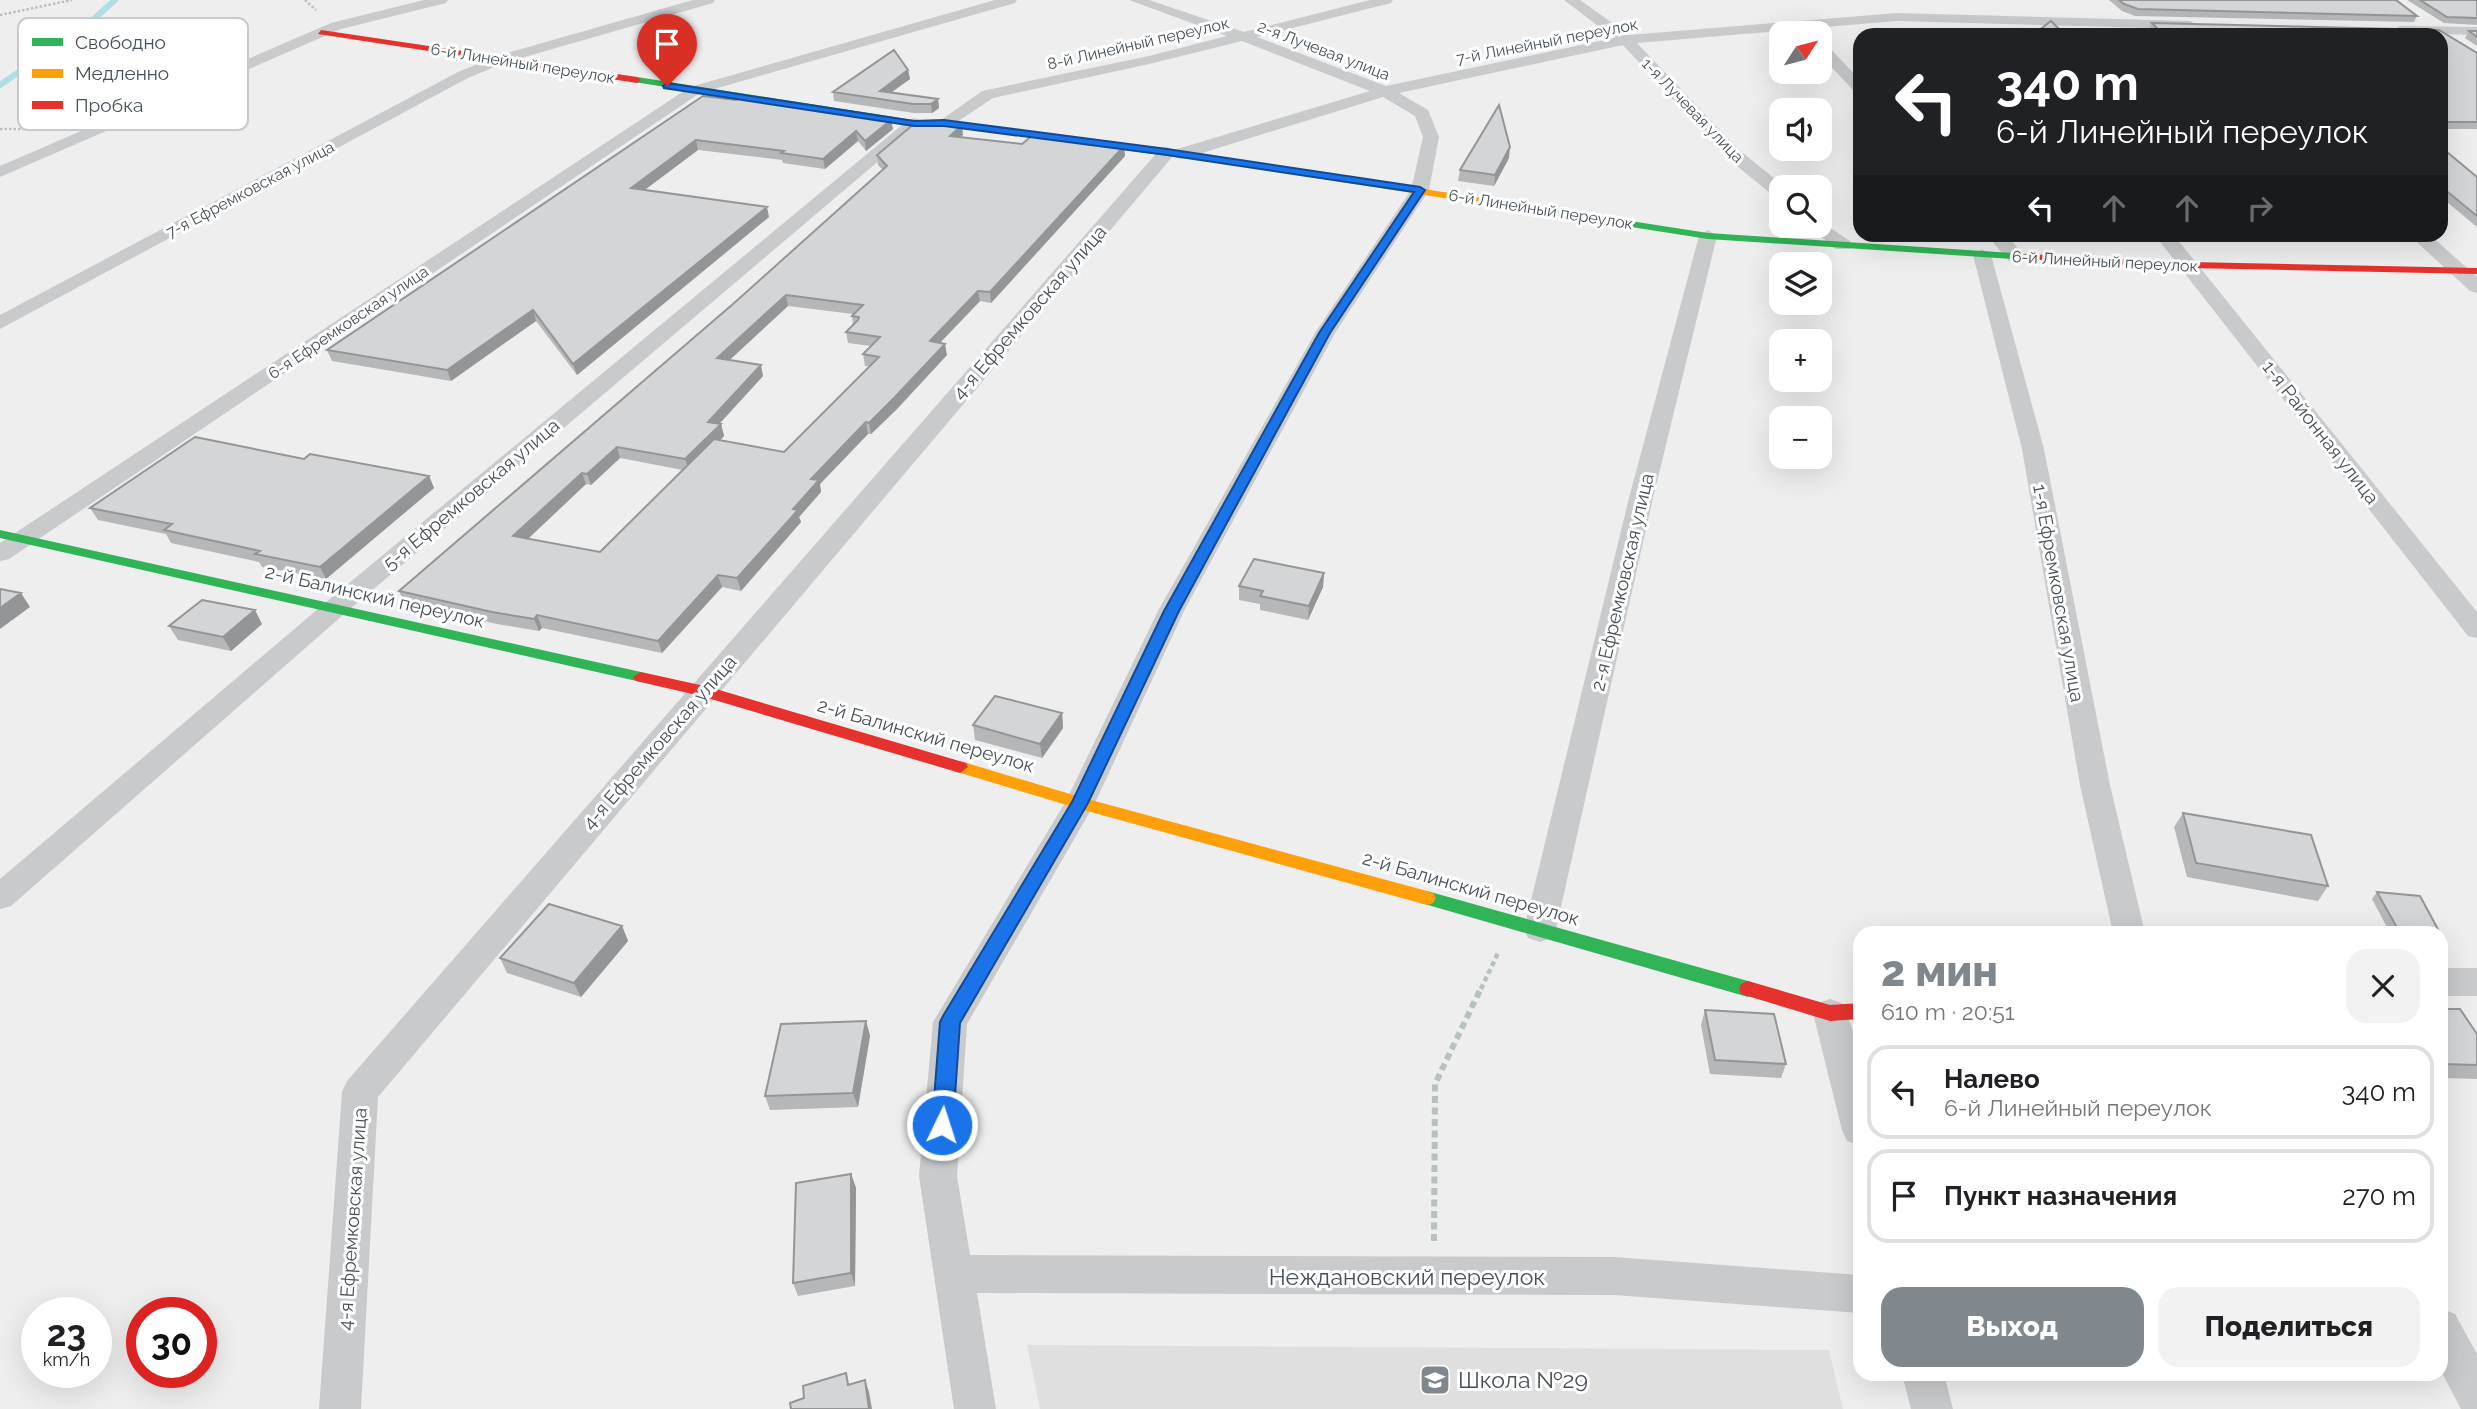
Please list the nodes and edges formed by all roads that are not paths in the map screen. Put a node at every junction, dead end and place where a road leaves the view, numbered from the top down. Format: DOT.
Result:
graph roads {
  1 [pos="440,0"];
  2 [pos="708,0"];
  3 [pos="1010,0"];
  4 [pos="1136,0"];
  5 [pos="1386,0"];
  6 [pos="1571,0"];
  7 [pos="1955,0"];
  8 [pos="2166,8"];
  9 [pos="2417,15"];
  10 [pos="1972,18"];
  11 [pos="2211,25"];
  12 [pos="1832,26"];
  13 [pos="1981,28"];
  14 [pos="2154,28"];
  15 [pos="2188,28"];
  16 [pos="2198,28"];
  17 [pos="2436,28"];
  18 [pos="328,29"];
  19 [pos="2448,30"];
  20 [pos="2477,31"];
  21 [pos="1769,32"];
  22 [pos="1242,36"];
  23 [pos="2448,36"];
  24 [pos="1626,40"];
  25 [pos="2468,49"];
  26 [pos="502,59"];
  27 [pos="1832,59"];
  28 [pos="248,64"];
  29 [pos="1853,81"];
  30 [pos="695,90"];
  31 [pos="1385,91"];
  32 [pos="914,123"];
  33 [pos="944,123"];
  34 [pos="96,130"];
  35 [pos="1173,153"];
  36 [pos="0,172"];
  37 [pos="1769,183"];
  38 [pos="1420,190"];
  39 [pos="1708,236"];
  40 [pos="1832,236"];
  41 [pos="2169,242"];
  42 [pos="2428,242"];
  43 [pos="1843,245"];
  44 [pos="1989,245"];
  45 [pos="2016,257"];
  46 [pos="2189,265"];
  47 [pos="2467,271"];
  48 [pos="2477,287"];
  49 [pos="0,323"];
  50 [pos="0,534"];
  51 [pos="23,539"];
  52 [pos="0,554"];
  53 [pos="334,609"];
  54 [pos="2477,630"];
  55 [pos="703,691"];
  56 [pos="1080,803"];
  57 [pos="0,897"];
  58 [pos="2127,926"];
  59 [pos="1541,929"];
  60 [pos="2448,982"];
  61 [pos="2477,982"];
  62 [pos="1845,1012"];
  63 [pos="1853,1075"];
  64 [pos="954,1273"];
  65 [pos="1853,1293"];
  66 [pos="2448,1341"];
  67 [pos="1925,1381"];
  68 [pos="2477,1397"];
  69 [pos="340,1409"];
  70 [pos="975,1409"];
  71 [pos="1932,1409"];
  1 -- 18 [label="street"];
  2 -- 26 [label="street, 7-я Ефремковская улица"];
  3 -- 30 [label="street, 6-я Ефремковская улица"];
  4 -- 22 [label="street, 2-я Лучевая улица"];
  5 -- 22 [label="street, 8-й Линейный переулок"];
  6 -- 24 [label="street, 1-я Лучевая улица"];
  7 -- 10 [label="street"];
  8 -- 15 [label="street"];
  9 -- 17 [label="street"];
  10 -- 12 [label="street, 7-й Линейный переулок"];
  10 -- 13 [label="street"];
  10 -- 14 [label="street, 7-й Линейный переулок"];
  11 -- 16 [label="street, 7-й Линейный переулок"];
  18 -- 26 [label="street, 6-й Линейный переулок"];
  18 -- 28 [label="street"];
  19 -- 20 [label="street"];
  21 -- 24 [label="street, 7-й Линейный переулок"];
  22 -- 31 [label="street, 2-я Лучевая улица"];
  22 -- 33 [label="street, 8-й Линейный переулок"];
  23 -- 25 [label="street"];
  24 -- 31 [label="street, 7-й Линейный переулок"];
  24 -- 37 [label="street, 1-я Лучевая улица"];
  26 -- 30 [label="street, 6-й Линейный переулок"];
  26 -- 49 [label="street, 7-я Ефремковская улица"];
  27 -- 29 [label="street"];
  30 -- 32 [label="street, 6-й Линейный переулок"];
  30 -- 51 [label="street, 6-я Ефремковская улица"];
  31 -- 35 [label="street, 7-й Линейный переулок"];
  31 -- 38 [label="street, 2-я Лучевая улица"];
  32 -- 33 [label="street, 6-й Линейный переулок"];
  32 -- 53 [label="street, 5-я Ефремковская улица"];
  33 -- 35 [label="street, 6-й Линейный переулок"];
  34 -- 36 [label="street"];
  35 -- 38 [label="street, 6-й Линейный переулок"];
  35 -- 55 [label="street, 4-я Ефремковская улица"];
  38 -- 39 [label="street, 6-й Линейный переулок"];
  38 -- 56 [label="street"];
  39 -- 43 [label="street, 6-й Линейный переулок"];
  39 -- 59 [label="street, 2-я Ефремковская улица"];
  40 -- 43 [label="street"];
  41 -- 46 [label="street, 1-я Районная улица"];
  42 -- 47 [label="street"];
  43 -- 44 [label="street, 6-й Линейный переулок"];
  44 -- 45 [label="street"];
  44 -- 58 [label="street, 1-я Ефремковская улица"];
  45 -- 46 [label="street, 6-й Линейный переулок"];
  46 -- 47 [label="street, 6-й Линейный переулок"];
  46 -- 54 [label="street, 1-я Районная улица"];
  47 -- 48 [label="street"];
  50 -- 51 [label="street, 2-й Балинский переулок"];
  51 -- 52 [label="street, 6-я Ефремковская улица"];
  51 -- 53 [label="street, 2-й Балинский переулок"];
  53 -- 55 [label="street, 2-й Балинский переулок"];
  53 -- 57 [label="street, 5-я Ефремковская улица"];
  55 -- 56 [label="street, 2-й Балинский переулок"];
  55 -- 69 [label="street, 4-я Ефремковская улица"];
  56 -- 59 [label="street, 2-й Балинский переулок"];
  56 -- 64 [label="street"];
  59 -- 62 [label="street, 2-й Балинский переулок"];
  60 -- 61 [label="street"];
  62 -- 63 [label="street"];
  64 -- 65 [label="street, Неждановский переулок"];
  64 -- 70 [label="street"];
  66 -- 68 [label="street"];
  67 -- 71 [label="street"];
}
